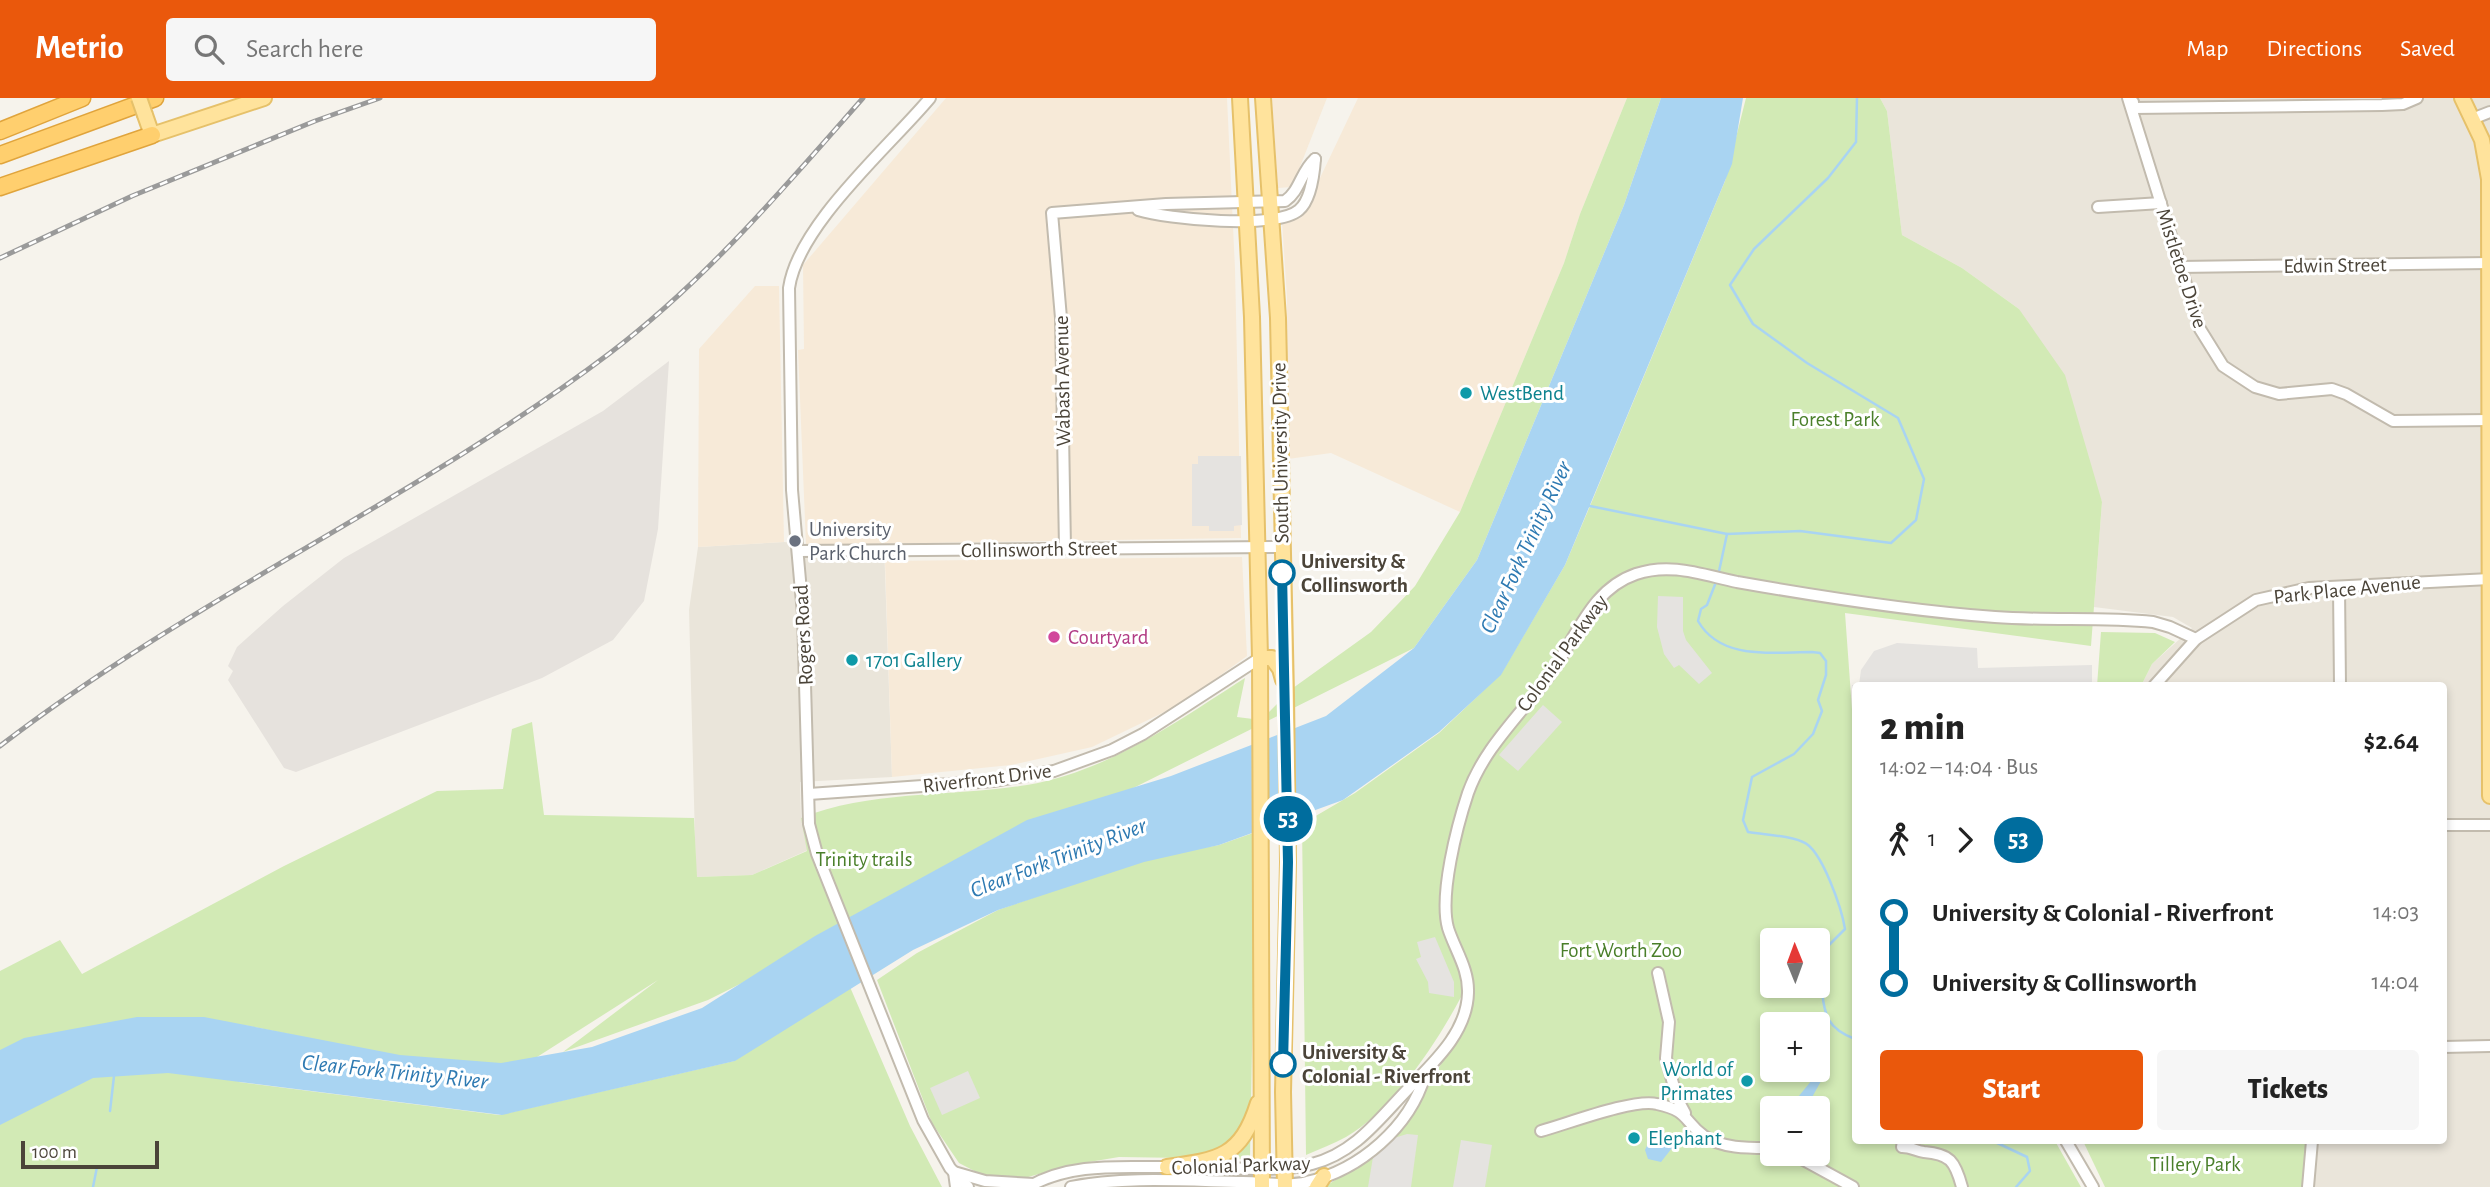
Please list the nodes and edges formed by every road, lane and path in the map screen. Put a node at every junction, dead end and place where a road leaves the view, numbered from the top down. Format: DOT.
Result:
graph roads {
  1 [pos="82,98"];
  2 [pos="139,98"];
  3 [pos="155,98"];
  4 [pos="264,98"];
  5 [pos="930,98"];
  6 [pos="1240,98"];
  7 [pos="1263,98"];
  8 [pos="2417,98"];
  9 [pos="2462,98"];
  10 [pos="2131,101"];
  11 [pos="2490,112"];
  12 [pos="2472,119"];
  13 [pos="0,131"];
  14 [pos="152,135"];
  15 [pos="0,155"];
  16 [pos="0,187"];
  17 [pos="1248,201"];
  18 [pos="1271,201"];
  19 [pos="2161,203"];
  20 [pos="2098,207"];
  21 [pos="1132,209"];
  22 [pos="1249,219"];
  23 [pos="1273,219"];
  24 [pos="2490,263"];
  25 [pos="2179,267"];
  26 [pos="2490,420"];
  27 [pos="1256,547"];
  28 [pos="1281,547"];
  29 [pos="1065,548"];
  30 [pos="798,551"];
  31 [pos="2489,579"];
  32 [pos="2339,587"];
  33 [pos="2196,639"];
  34 [pos="1260,658"];
  35 [pos="2158,682"];
  36 [pos="2340,682"];
  37 [pos="1286,700"];
  38 [pos="2490,733"];
  39 [pos="809,794"];
  40 [pos="2490,796"];
  41 [pos="2447,825"];
  42 [pos="2490,825"];
  43 [pos="1658,973"];
  44 [pos="2490,1046"];
  45 [pos="2447,1047"];
  46 [pos="1425,1075"];
  47 [pos="1263,1085"];
  48 [pos="1685,1113"];
  49 [pos="1541,1131"];
  50 [pos="1902,1144"];
  51 [pos="2068,1144"];
  52 [pos="2312,1144"];
  53 [pos="1760,1147"];
  54 [pos="1284,1166"];
  55 [pos="1815,1166"];
  56 [pos="1167,1167"];
  57 [pos="1262,1167"];
  58 [pos="954,1172"];
  59 [pos="1321,1181"];
  60 [pos="1031,1185"];
  61 [pos="1262,1185"];
  62 [pos="1285,1185"];
  63 [pos="2308,1185"];
  64 [pos="956,1187"];
  65 [pos="968,1187"];
  66 [pos="1071,1187"];
  67 [pos="1853,1187"];
  68 [pos="1962,1187"];
  69 [pos="2093,1187"];
  1 -- 13 [label="highway"];
  2 -- 14 [label="main road, bridge"];
  3 -- 15 [label="highway"];
  4 -- 14 [label="main road"];
  5 -- 30 [label="street, Rogers Road"];
  6 -- 17 [label="main road, South University Drive"];
  7 -- 18 [label="main road, South University Drive"];
  8 -- 10 [label="street"];
  9 -- 12 [label="main road"];
  10 -- 19 [label="street, Mistletoe Drive"];
  11 -- 12 [label="street"];
  12 -- 24 [label="main road"];
  14 -- 16 [label="highway"];
  17 -- 18 [label="street"];
  17 -- 21 [label="street"];
  17 -- 22 [label="main road, South University Drive"];
  18 -- 23 [label="main road, South University Drive"];
  18 -- 23 [label="street"];
  19 -- 20 [label="street"];
  19 -- 25 [label="street, Mistletoe Drive"];
  21 -- 22 [label="street"];
  21 -- 29 [label="street, Wabash Avenue"];
  22 -- 23 [label="street"];
  22 -- 27 [label="main road, South University Drive"];
  23 -- 28 [label="main road, South University Drive"];
  24 -- 25 [label="street, Edwin Street"];
  24 -- 26 [label="main road"];
  25 -- 26 [label="street, Mistletoe Drive"];
  26 -- 31 [label="main road"];
  27 -- 28 [label="street, Collinsworth Street"];
  27 -- 29 [label="street, Collinsworth Street"];
  27 -- 34 [label="main road, South University Drive"];
  28 -- 37 [label="main road, South University Drive"];
  29 -- 30 [label="street, Collinsworth Street"];
  30 -- 39 [label="street, Rogers Road"];
  31 -- 32 [label="street, Park Place Avenue"];
  31 -- 38 [label="main road"];
  32 -- 33 [label="street, Park Place Avenue"];
  32 -- 36 [label="street"];
  33 -- 35 [label="street, Park Place Avenue"];
  33 -- 46 [label="street, Colonial Parkway"];
  34 -- 37 [label="main road"];
  34 -- 39 [label="street, Riverfront Drive"];
  34 -- 47 [label="main road, South University Drive"];
  37 -- 54 [label="main road, South University Drive"];
  38 -- 40 [label="main road"];
  39 -- 58 [label="street, Rogers Road"];
  41 -- 42 [label="street"];
  43 -- 48 [label="street"];
  44 -- 45 [label="street"];
  46 -- 54 [label="street, Colonial Parkway"];
  46 -- 59 [label="street, Colonial Parkway"];
  47 -- 56 [label="main road"];
  47 -- 57 [label="main road, South University Drive"];
  48 -- 49 [label="street"];
  48 -- 53 [label="street"];
  50 -- 68 [label="street"];
  51 -- 69 [label="street"];
  52 -- 63 [label="street"];
  54 -- 57 [label="street, Colonial Parkway"];
  54 -- 62 [label="main road, South University Drive"];
  55 -- 67 [label="street"];
  56 -- 57 [label="street, Colonial Parkway"];
  56 -- 60 [label="street, Colonial Parkway"];
  57 -- 61 [label="main road, South University Drive"];
  58 -- 60 [label="street"];
  58 -- 64 [label="street"];
  58 -- 65 [label="street, Rogers Road"];
  59 -- 62 [label="street, Colonial Parkway"];
  61 -- 62 [label="street, Colonial Parkway"];
  61 -- 66 [label="street, Colonial Parkway"];
}
